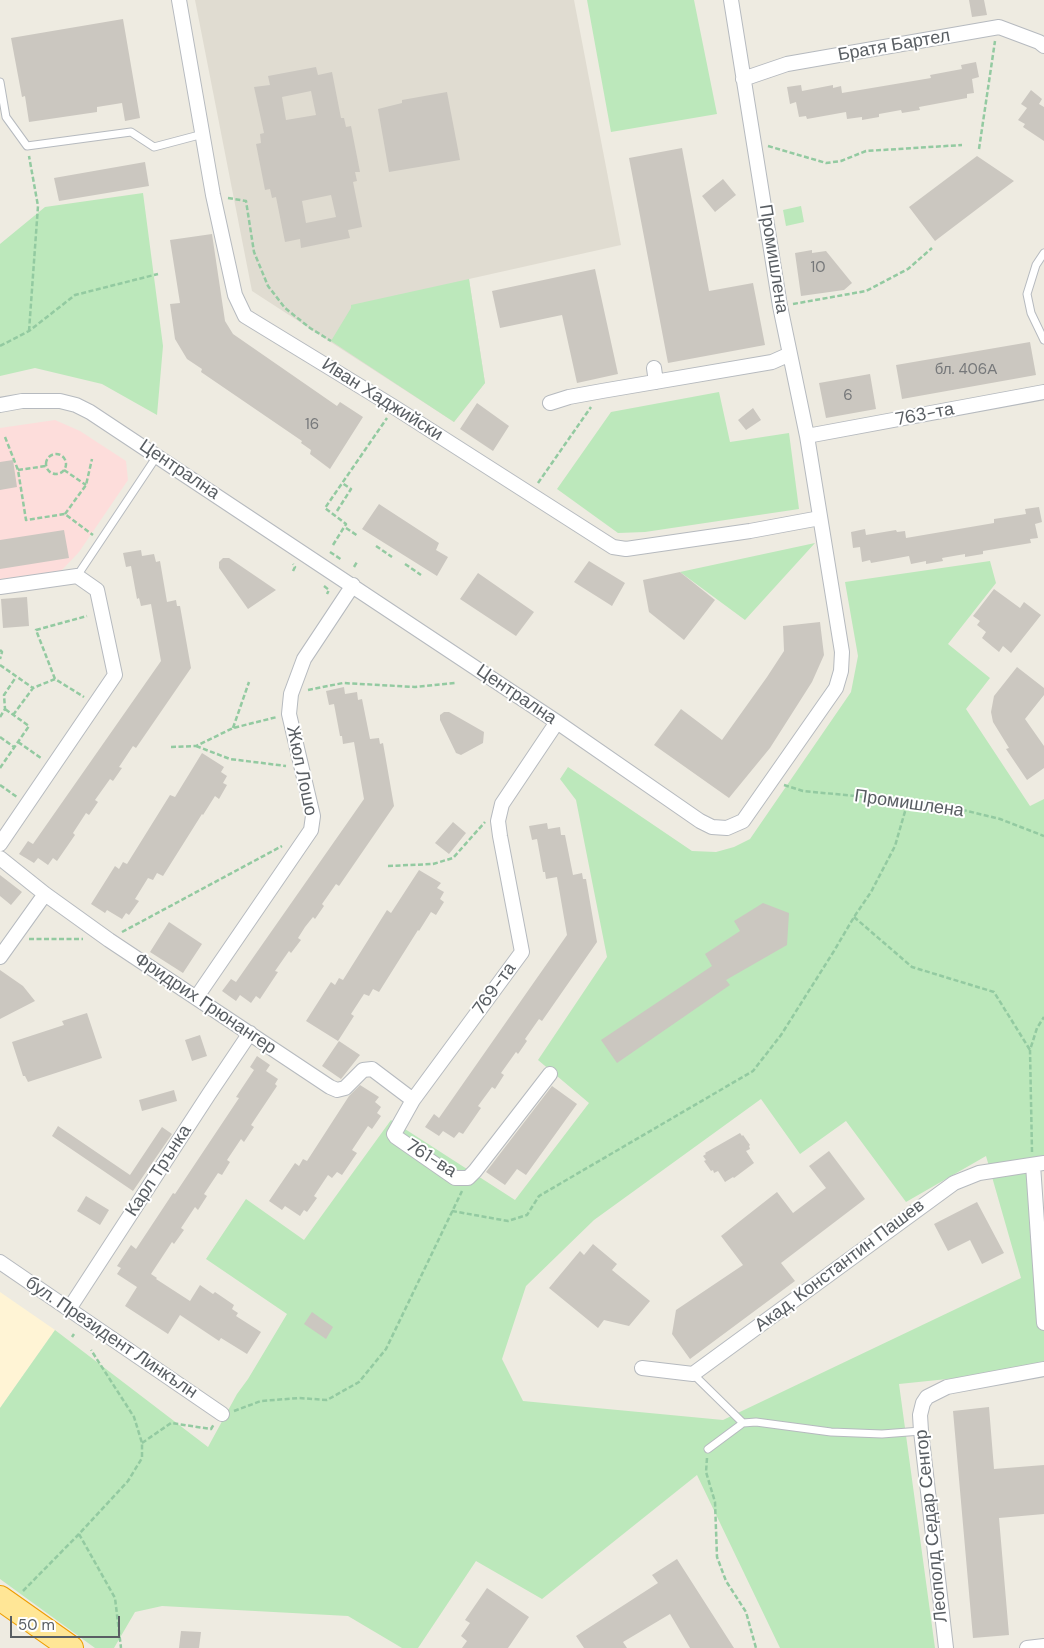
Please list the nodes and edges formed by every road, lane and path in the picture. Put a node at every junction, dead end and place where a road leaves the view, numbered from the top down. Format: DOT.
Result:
graph roads {
  1 [pos="179,0"];
  2 [pos="731,0"];
  3 [pos="999,27"];
  4 [pos="1044,46"];
  5 [pos="744,79"];
  6 [pos="0,82"];
  7 [pos="3,118"];
  8 [pos="203,134"];
  9 [pos="754,141"];
  10 [pos="962,144"];
  11 [pos="27,146"];
  12 [pos="980,149"];
  13 [pos="213,195"];
  14 [pos="932,248"];
  15 [pos="1044,253"];
  16 [pos="158,274"];
  17 [pos="780,306"];
  18 [pos="29,331"];
  19 [pos="1044,340"];
  20 [pos="331,341"];
  21 [pos="0,346"];
  22 [pos="790,354"];
  23 [pos="602,391"];
  24 [pos="1044,392"];
  25 [pos="550,403"];
  26 [pos="0,405"];
  27 [pos="394,407"];
  28 [pos="807,436"];
  29 [pos="5,437"];
  30 [pos="157,455"];
  31 [pos="92,459"];
  32 [pos="46,466"];
  33 [pos="18,470"];
  34 [pos="64,470"];
  35 [pos="342,483"];
  36 [pos="86,486"];
  37 [pos="530,494"];
  38 [pos="336,511"];
  39 [pos="65,514"];
  40 [pos="820,518"];
  41 [pos="339,528"];
  42 [pos="344,529"];
  43 [pos="358,536"];
  44 [pos="101,541"];
  45 [pos="334,545"];
  46 [pos="376,546"];
  47 [pos="330,552"];
  48 [pos="392,557"];
  49 [pos="342,560"];
  50 [pos="357,562"];
  51 [pos="293,564"];
  52 [pos="405,564"];
  53 [pos="354,567"];
  54 [pos="293,571"];
  55 [pos="421,575"];
  56 [pos="77,576"];
  57 [pos="353,585"];
  58 [pos="0,587"];
  59 [pos="329,590"];
  60 [pos="327,594"];
  61 [pos="102,612"];
  62 [pos="0,650"];
  63 [pos="0,660"];
  64 [pos="0,665"];
  65 [pos="16,677"];
  66 [pos="55,679"];
  67 [pos="248,682"];
  68 [pos="455,683"];
  69 [pos="33,688"];
  70 [pos="292,694"];
  71 [pos="95,704"];
  72 [pos="5,709"];
  73 [pos="289,714"];
  74 [pos="14,715"];
  75 [pos="0,717"];
  76 [pos="557,722"];
  77 [pos="233,728"];
  78 [pos="0,737"];
  79 [pos="18,742"];
  80 [pos="196,746"];
  81 [pos="14,747"];
  82 [pos="171,747"];
  83 [pos="53,766"];
  84 [pos="0,768"];
  85 [pos="302,768"];
  86 [pos="771,781"];
  87 [pos="0,785"];
  88 [pos="908,801"];
  89 [pos="27,804"];
  90 [pos="502,804"];
  91 [pos="1044,836"];
  92 [pos="0,844"];
  93 [pos="286,844"];
  94 [pos="0,858"];
  95 [pos="388,866"];
  96 [pos="45,894"];
  97 [pos="854,917"];
  98 [pos="12,939"];
  99 [pos="109,940"];
  100 [pos="0,957"];
  101 [pos="196,998"];
  102 [pos="1044,1017"];
  103 [pos="250,1033"];
  104 [pos="1030,1050"];
  105 [pos="550,1074"];
  106 [pos="413,1100"];
  107 [pos="1038,1164"];
  108 [pos="468,1178"];
  109 [pos="452,1211"];
  110 [pos="0,1262"];
  111 [pos="69,1309"];
  112 [pos="1044,1323"];
  113 [pos="91,1350"];
  114 [pos="642,1368"];
  115 [pos="1044,1369"];
  116 [pos="693,1374"];
  117 [pos="222,1414"];
  118 [pos="743,1423"];
  119 [pos="921,1431"];
  120 [pos="142,1442"];
  121 [pos="708,1449"];
  122 [pos="79,1534"];
  123 [pos="5,1602"];
  124 [pos="1044,1646"];
  125 [pos="71,1648"];
  126 [pos="121,1648"];
  127 [pos="756,1648"];
  128 [pos="946,1648"];
  129 [pos="1027,1648"];
  1 -- 8 [label="street, Иван Хаджийски"];
  2 -- 5 [label="street, Промишлена"];
  3 -- 4 [label="street"];
  3 -- 5 [label="street, Братя Бартел"];
  3 -- 12 [label="path"];
  5 -- 9 [label="street, Промишлена"];
  6 -- 7 [label="lane"];
  7 -- 11 [label="lane"];
  8 -- 11 [label="lane"];
  8 -- 13 [label="street, Иван Хаджийски"];
  9 -- 10 [label="path"];
  9 -- 17 [label="street, Промишлена"];
  11 -- 18 [label="path"];
  13 -- 20 [label="path"];
  13 -- 27 [label="street, Иван Хаджийски"];
  14 -- 17 [label="path"];
  15 -- 19 [label="lane"];
  16 -- 18 [label="path"];
  17 -- 22 [label="street, Промишлена"];
  18 -- 21 [label="path"];
  22 -- 23 [label="street"];
  22 -- 28 [label="street, Промишлена"];
  23 -- 25 [label="street"];
  23 -- 37 [label="path"];
  24 -- 28 [label="street, 763-та"];
  26 -- 30 [label="street, Централна"];
  27 -- 35 [label="path"];
  27 -- 37 [label="street, Иван Хаджийски"];
  28 -- 40 [label="street, Промишлена"];
  29 -- 33 [label="path"];
  30 -- 44 [label="lane"];
  30 -- 57 [label="street, Централна"];
  31 -- 36 [label="path"];
  32 -- 33 [label="path"];
  32 -- 34 [label="path"];
  32 -- 34 [label="path"];
  33 -- 39 [label="path"];
  34 -- 36 [label="path"];
  35 -- 38 [label="path"];
  35 -- 42 [label="path"];
  36 -- 39 [label="path"];
  37 -- 40 [label="street, Иван Хаджийски"];
  39 -- 44 [label="path"];
  40 -- 86 [label="street, Централна"];
  41 -- 42 [label="path"];
  42 -- 43 [label="path"];
  42 -- 45 [label="path"];
  44 -- 56 [label="lane"];
  46 -- 48 [label="path"];
  47 -- 49 [label="path"];
  50 -- 53 [label="path"];
  51 -- 54 [label="path"];
  52 -- 55 [label="path"];
  56 -- 58 [label="street"];
  56 -- 61 [label="street"];
  57 -- 70 [label="street, Жюл Лошо"];
  57 -- 76 [label="street, Централна"];
  59 -- 60 [label="path"];
  61 -- 66 [label="path"];
  61 -- 71 [label="street"];
  62 -- 63 [label="path"];
  64 -- 65 [label="path"];
  65 -- 69 [label="path"];
  65 -- 72 [label="path"];
  66 -- 69 [label="path"];
  66 -- 71 [label="path"];
  67 -- 77 [label="path"];
  68 -- 70 [label="path"];
  69 -- 74 [label="path"];
  70 -- 73 [label="street, Жюл Лошо"];
  71 -- 83 [label="street"];
  72 -- 74 [label="path"];
  72 -- 75 [label="path"];
  73 -- 77 [label="path"];
  73 -- 85 [label="street, Жюл Лошо"];
  74 -- 79 [label="path"];
  76 -- 86 [label="street, Централна"];
  76 -- 90 [label="street"];
  77 -- 80 [label="path"];
  78 -- 81 [label="path"];
  79 -- 81 [label="path"];
  79 -- 83 [label="path"];
  80 -- 82 [label="path"];
  80 -- 85 [label="path"];
  81 -- 84 [label="path"];
  83 -- 89 [label="street"];
  85 -- 101 [label="street, Жюл Лошо"];
  86 -- 88 [label="path, Промишлена"];
  87 -- 89 [label="path"];
  88 -- 91 [label="path, Промишлена"];
  88 -- 97 [label="path"];
  89 -- 92 [label="street"];
  90 -- 95 [label="path"];
  90 -- 106 [label="street, 769-та"];
  93 -- 99 [label="path"];
  94 -- 96 [label="street, Фридрих Грюнангер"];
  96 -- 98 [label="street"];
  96 -- 99 [label="street, Фридрих Грюнангер"];
  97 -- 104 [label="path"];
  97 -- 109 [label="path"];
  98 -- 99 [label="path"];
  98 -- 100 [label="street"];
  99 -- 101 [label="street, Фридрих Грюнангер"];
  101 -- 103 [label="street, Фридрих Грюнангер"];
  102 -- 104 [label="path"];
  103 -- 106 [label="street, Фридрих Грюнангер"];
  103 -- 111 [label="street, Карл Трънка"];
  104 -- 107 [label="path"];
  105 -- 108 [label="street, 761-ва"];
  106 -- 108 [label="street, 761-ва"];
  107 -- 112 [label="street"];
  107 -- 116 [label="street, Акад. Константин Пашев"];
  108 -- 109 [label="path"];
  109 -- 117 [label="path"];
  110 -- 111 [label="street, бул. Президент Линкълн"];
  111 -- 117 [label="street, бул. Президент Линкълн"];
  113 -- 120 [label="path"];
  114 -- 116 [label="street"];
  115 -- 119 [label="street, Леополд Седар Сенгор"];
  116 -- 118 [label="lane"];
  117 -- 120 [label="path"];
  118 -- 119 [label="lane"];
  118 -- 121 [label="lane"];
  119 -- 128 [label="street, Леополд Седар Сенгор"];
  120 -- 122 [label="path"];
  121 -- 127 [label="path"];
  122 -- 123 [label="path"];
  122 -- 126 [label="path"];
  123 -- 125 [label="highway"];
  124 -- 129 [label="street"];
}
